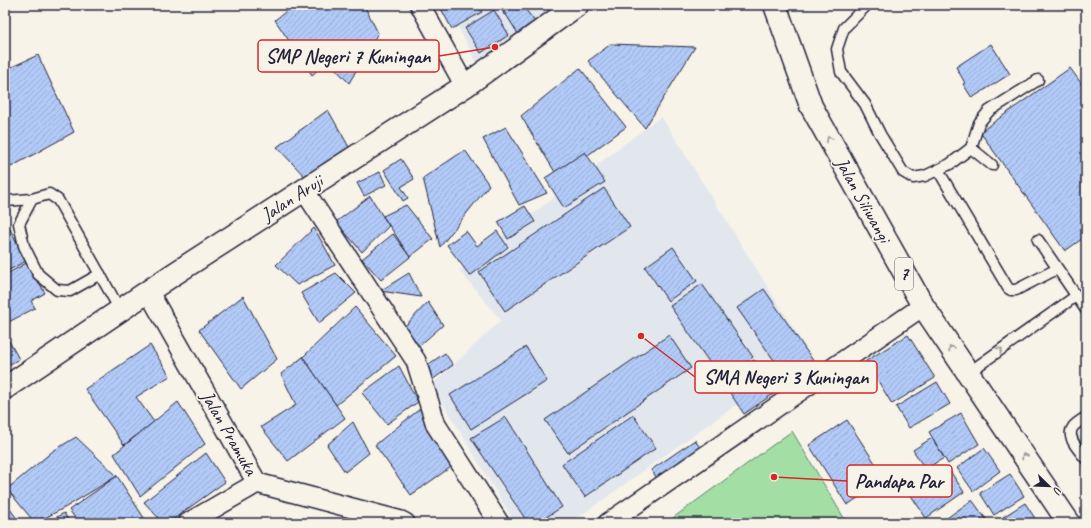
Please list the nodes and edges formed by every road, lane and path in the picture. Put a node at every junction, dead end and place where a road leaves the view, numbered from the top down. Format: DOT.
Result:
graph roads {
  1 [pos="420,5"];
  2 [pos="577,5"];
  3 [pos="775,5"];
  4 [pos="867,5"];
  5 [pos="1038,80"];
  6 [pos="465,86"];
  7 [pos="971,148"];
  8 [pos="992,165"];
  9 [pos="938,170"];
  10 [pos="304,190"];
  11 [pos="32,199"];
  12 [pos="6,201"];
  13 [pos="1038,240"];
  14 [pos="1057,269"];
  15 [pos="100,274"];
  16 [pos="148,292"];
  17 [pos="1076,296"];
  18 [pos="923,306"];
  19 [pos="120,310"];
  20 [pos="1086,310"];
  21 [pos="968,373"];
  22 [pos="5,388"];
  23 [pos="1086,417"];
  24 [pos="1086,459"];
  25 [pos="257,482"];
  26 [pos="188,523"];
  27 [pos="405,523"];
  28 [pos="499,523"];
  29 [pos="608,523"];
  30 [pos="1070,523"];
  1 -- 6 [label="street"];
  2 -- 6 [label="street, Jalan Aruji"];
  18 -- 3 [label="street, Jalan Siliwangi / 7, one-way"];
  4 -- 9 [label="lane"];
  5 -- 7 [label="lane"];
  6 -- 10 [label="street, Jalan Aruji"];
  7 -- 8 [label="lane"];
  7 -- 9 [label="lane"];
  9 -- 14 [label="lane"];
  10 -- 16 [label="street, Jalan Aruji"];
  10 -- 28 [label="street"];
  11 -- 12 [label="lane"];
  11 -- 15 [label="lane"];
  11 -- 15 [label="lane"];
  13 -- 14 [label="lane"];
  14 -- 17 [label="lane"];
  15 -- 19 [label="lane"];
  16 -- 19 [label="street, Jalan Aruji"];
  16 -- 25 [label="street, Jalan Pramuka"];
  17 -- 20 [label="lane"];
  21 -- 17 [label="lane, one-way"];
  21 -- 18 [label="street, Jalan Siliwangi / 7, one-way"];
  18 -- 29 [label="street"];
  19 -- 22 [label="street, Jalan Aruji"];
  30 -- 21 [label="street, Jalan Siliwangi / 7, one-way"];
  23 -- 24 [label="lane"];
  25 -- 26 [label="street"];
  25 -- 27 [label="street, Jalan Pramuka"];
}
